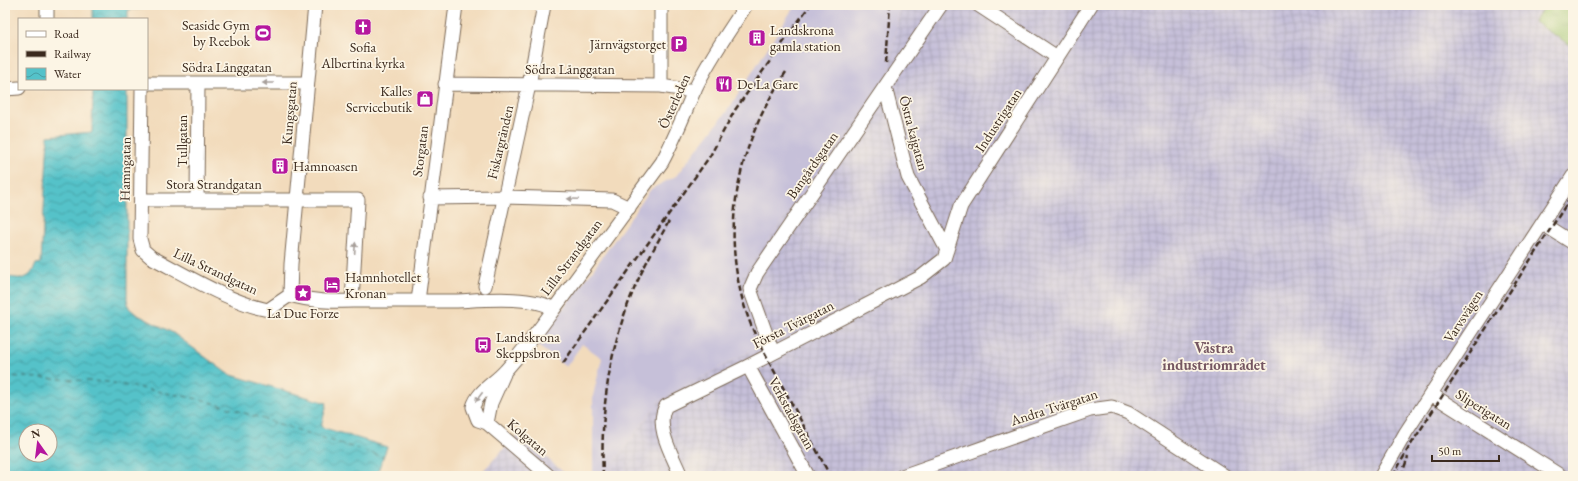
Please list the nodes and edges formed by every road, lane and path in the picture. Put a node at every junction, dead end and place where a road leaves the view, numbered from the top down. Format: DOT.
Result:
graph roads {
  1 [pos="47,5"];
  2 [pos="315,5"];
  3 [pos="456,5"];
  4 [pos="544,5"];
  5 [pos="661,5"];
  6 [pos="746,5"];
  7 [pos="941,5"];
  8 [pos="978,5"];
  9 [pos="1091,5"];
  10 [pos="47,18"];
  11 [pos="1057,57"];
  12 [pos="148,83"];
  13 [pos="198,83"];
  14 [pos="307,83"];
  15 [pos="445,84"];
  16 [pos="529,85"];
  17 [pos="661,86"];
  18 [pos="886,87"];
  19 [pos="18,88"];
  20 [pos="5,89"];
  21 [pos="142,90"];
  22 [pos="695,90"];
  23 [pos="1573,176"];
  24 [pos="504,197"];
  25 [pos="430,198"];
  26 [pos="141,200"];
  27 [pos="198,200"];
  28 [pos="298,200"];
  29 [pos="629,208"];
  30 [pos="1543,224"];
  31 [pos="1573,243"];
  32 [pos="143,250"];
  33 [pos="946,254"];
  34 [pos="485,286"];
  35 [pos="290,296"];
  36 [pos="352,300"];
  37 [pos="418,301"];
  38 [pos="554,309"];
  39 [pos="773,353"];
  40 [pos="748,366"];
  41 [pos="1431,394"];
  42 [pos="549,476"];
  43 [pos="681,476"];
  44 [pos="808,476"];
  45 [pos="902,476"];
  46 [pos="1225,476"];
  47 [pos="1381,476"];
  48 [pos="1561,476"];
  1 -- 10 [label="street"];
  2 -- 14 [label="street, Kungsgatan"];
  3 -- 15 [label="street, Storgatan"];
  4 -- 16 [label="street, Fiskargränden"];
  5 -- 17 [label="street"];
  6 -- 22 [label="street, Österleden"];
  7 -- 18 [label="street, Bangårdsgatan"];
  8 -- 11 [label="street"];
  9 -- 11 [label="street, Industrigatan"];
  11 -- 33 [label="street, Industrigatan"];
  12 -- 13 [label="street, Södra Långgatan"];
  14 -- 13 [label="street, Södra Långgatan, one-way"];
  13 -- 27 [label="street, Tullgatan"];
  14 -- 28 [label="street, Kungsgatan"];
  15 -- 16 [label="street, Södra Långgatan"];
  15 -- 25 [label="street, Storgatan"];
  16 -- 17 [label="street, Södra Långgatan"];
  16 -- 24 [label="street, Fiskargränden"];
  17 -- 22 [label="street, Södra Långgatan"];
  18 -- 33 [label="street, Östra kajgatan"];
  18 -- 39 [label="street, Bangårdsgatan"];
  19 -- 20 [label="street"];
  21 -- 26 [label="street, Hamngatan"];
  22 -- 29 [label="street, Österleden"];
  23 -- 30 [label="street, Varvsvägen"];
  24 -- 25 [label="street"];
  29 -- 24 [label="street, one-way"];
  24 -- 34 [label="street, Fiskargränden"];
  25 -- 37 [label="street, Storgatan"];
  26 -- 27 [label="street, Stora Strandgatan"];
  26 -- 32 [label="street, Hamngatan"];
  27 -- 28 [label="street, Stora Strandgatan"];
  28 -- 35 [label="street, Kungsgatan"];
  36 -- 28 [label="street, Stora Strandgatan, one-way"];
  29 -- 38 [label="street, Lilla Strandgatan"];
  30 -- 31 [label="street"];
  30 -- 41 [label="street, Varvsvägen"];
  32 -- 35 [label="street, Lilla Strandgatan"];
  33 -- 39 [label="street, Första Tvärgatan"];
  35 -- 36 [label="street, Lilla Strandgatan"];
  36 -- 37 [label="street, Lilla Strandgatan"];
  37 -- 38 [label="street, Lilla Strandgatan"];
  38 -- 42 [label="street, Kolgatan"];
  39 -- 40 [label="street, Första Tvärgatan"];
  40 -- 43 [label="street, Första Tvärgatan"];
  40 -- 44 [label="street, Verkstadsgatan"];
  41 -- 47 [label="street, Varvsvägen"];
  41 -- 48 [label="street, Sliperigatan"];
  45 -- 46 [label="street, Andra Tvärgatan"];
}
